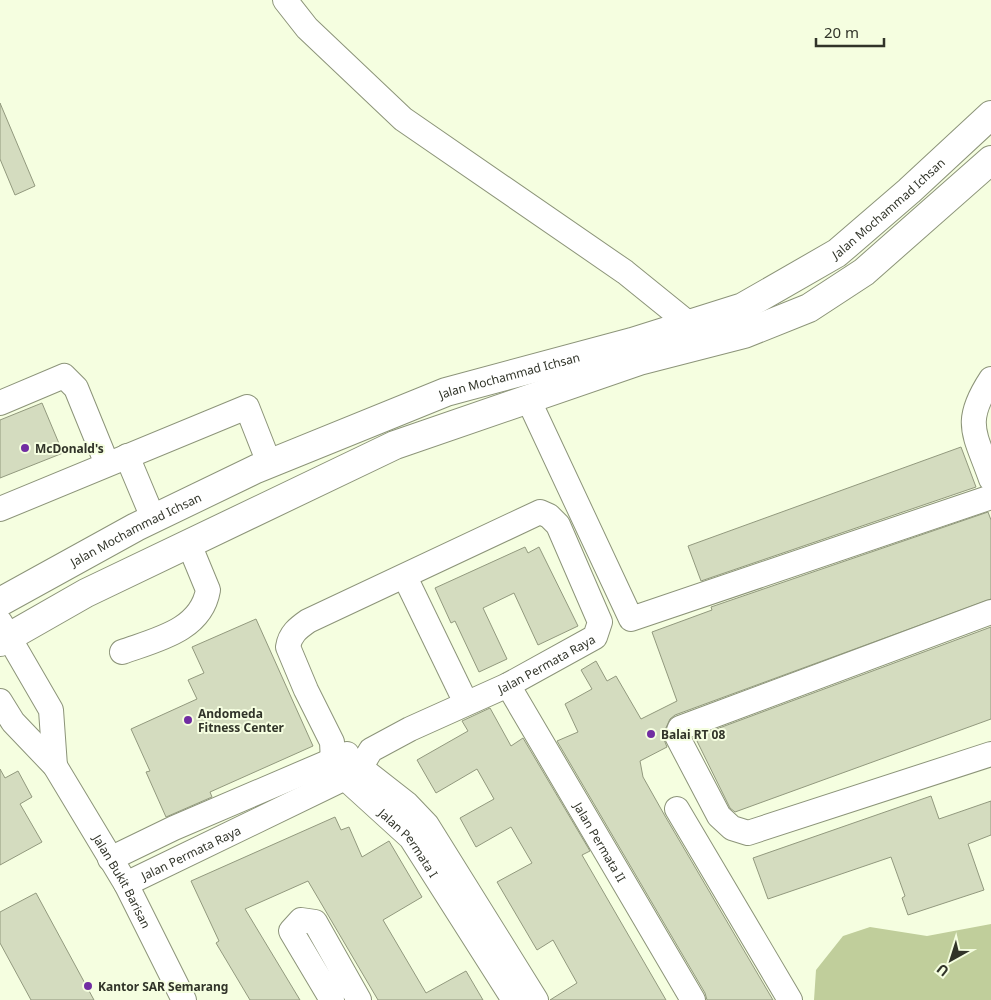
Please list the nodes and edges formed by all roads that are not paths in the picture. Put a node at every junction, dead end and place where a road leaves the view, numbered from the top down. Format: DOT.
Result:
graph roads {
  1 [pos="285,0"];
  2 [pos="991,115"];
  3 [pos="991,160"];
  4 [pos="688,323"];
  5 [pos="991,379"];
  6 [pos="446,392"];
  7 [pos="529,401"];
  8 [pos="0,403"];
  9 [pos="461,423"];
  10 [pos="117,460"];
  11 [pos="269,464"];
  12 [pos="991,479"];
  13 [pos="991,498"];
  14 [pos="1,504"];
  15 [pos="153,518"];
  16 [pos="189,544"];
  17 [pos="405,577"];
  18 [pos="0,602"];
  19 [pos="991,612"];
  20 [pos="3,634"];
  21 [pos="122,652"];
  22 [pos="508,685"];
  23 [pos="0,700"];
  24 [pos="466,703"];
  25 [pos="991,754"];
  26 [pos="348,759"];
  27 [pos="55,766"];
  28 [pos="677,809"];
  29 [pos="110,858"];
  30 [pos="126,884"];
  31 [pos="522,995"];
  32 [pos="184,1000"];
  33 [pos="332,1000"];
  34 [pos="359,1000"];
  35 [pos="693,1000"];
  36 [pos="790,1000"];
  1 -- 4 [label="street"];
  2 -- 4 [label="main road, Jalan Mochammad Ichsan"];
  3 -- 7 [label="main road"];
  4 -- 6 [label="main road, Jalan Mochammad Ichsan"];
  5 -- 12 [label="street"];
  6 -- 9 [label="main road"];
  6 -- 11 [label="main road, Jalan Mochammad Ichsan"];
  7 -- 9 [label="main road"];
  7 -- 13 [label="street"];
  8 -- 10 [label="street"];
  9 -- 16 [label="main road"];
  10 -- 11 [label="street"];
  10 -- 14 [label="street"];
  10 -- 15 [label="street"];
  11 -- 15 [label="main road, Jalan Mochammad Ichsan"];
  15 -- 18 [label="main road, Jalan Mochammad Ichsan"];
  16 -- 20 [label="main road"];
  16 -- 21 [label="street"];
  17 -- 22 [label="street, Jalan Permata Raya"];
  17 -- 24 [label="street"];
  17 -- 26 [label="street, Jalan Permata Raya"];
  19 -- 25 [label="street"];
  20 -- 27 [label="street, Jalan Bukit Barisan"];
  22 -- 24 [label="street, Jalan Permata Raya"];
  22 -- 35 [label="street, Jalan Permata II"];
  23 -- 27 [label="street, Jalan Bukit Barisan"];
  24 -- 26 [label="street, Jalan Permata Raya"];
  26 -- 29 [label="street, Jalan Permata Raya"];
  26 -- 30 [label="street, Jalan Permata Raya"];
  26 -- 31 [label="street, Jalan Permata I"];
  27 -- 29 [label="street, Jalan Bukit Barisan"];
  28 -- 36 [label="street"];
  29 -- 30 [label="street, Jalan Bukit Barisan"];
  30 -- 32 [label="street, Jalan Bukit Barisan"];
  33 -- 34 [label="street"];
}
